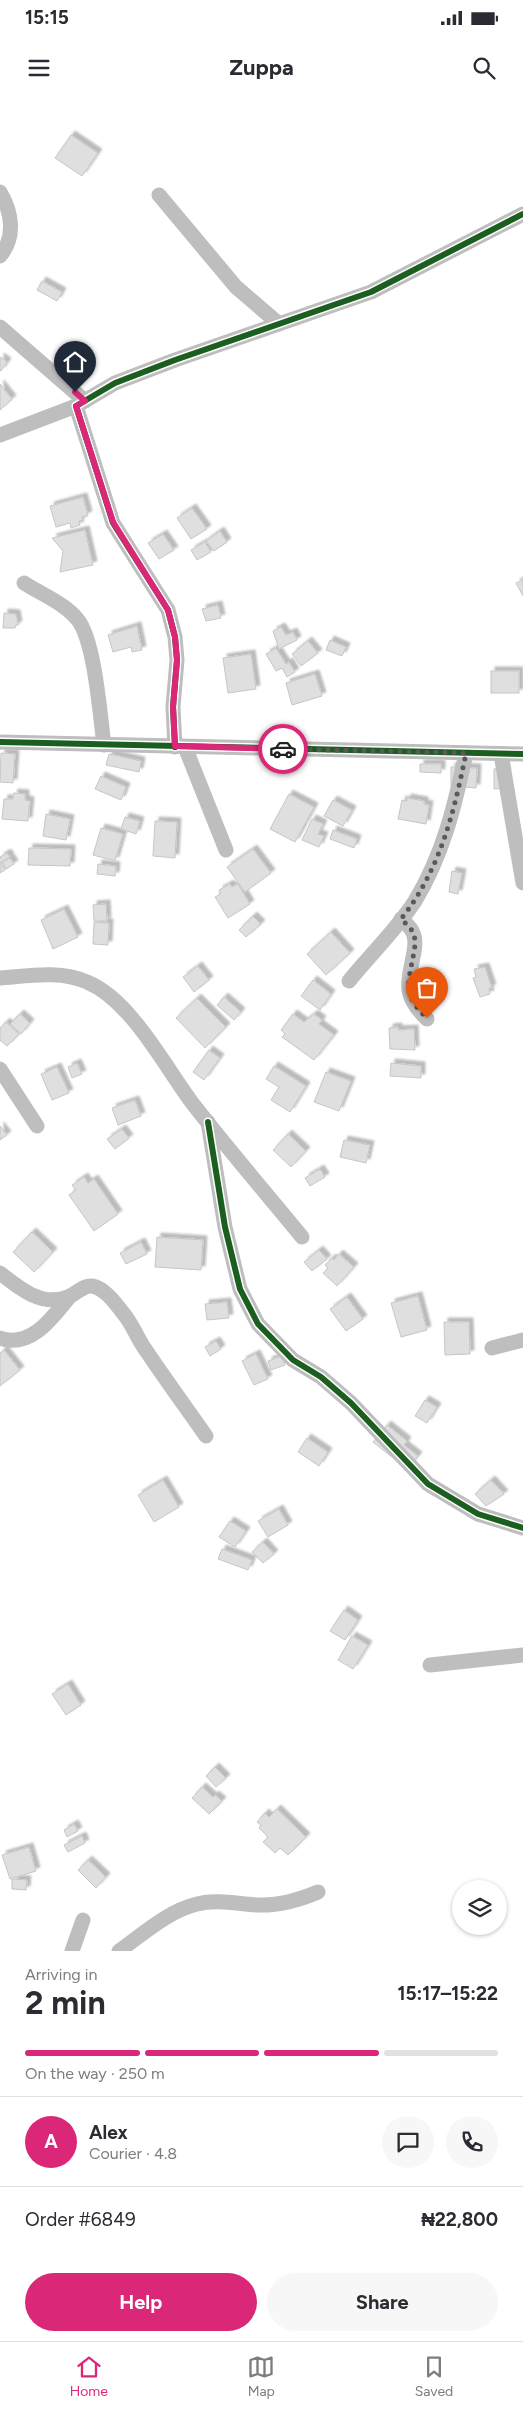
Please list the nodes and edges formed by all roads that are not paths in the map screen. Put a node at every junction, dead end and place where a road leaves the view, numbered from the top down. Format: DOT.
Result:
graph roads {
  1 [pos="0,192"];
  2 [pos="159,195"];
  3 [pos="523,214"];
  4 [pos="0,256"];
  5 [pos="280,324"];
  6 [pos="0,327"];
  7 [pos="81,404"];
  8 [pos="0,435"];
  9 [pos="24,583"];
  10 [pos="0,742"];
  11 [pos="104,745"];
  12 [pos="180,747"];
  13 [pos="466,753"];
  14 [pos="501,754"];
  15 [pos="523,754"];
  16 [pos="226,850"];
  17 [pos="523,882"];
  18 [pos="401,919"];
  19 [pos="0,978"];
  20 [pos="349,981"];
  21 [pos="427,1018"];
  22 [pos="0,1070"];
  23 [pos="208,1122"];
  24 [pos="37,1126"];
  25 [pos="302,1237"];
  26 [pos="0,1273"];
  27 [pos="70,1296"];
  28 [pos="0,1338"];
  29 [pos="523,1340"];
  30 [pos="492,1348"];
  31 [pos="206,1436"];
  32 [pos="523,1528"];
  33 [pos="523,1655"];
  34 [pos="430,1665"];
  35 [pos="318,1892"];
  36 [pos="83,1920"];
  37 [pos="72,1951"];
  38 [pos="119,1951"];
  1 -- 4 [label="street"];
  2 -- 5 [label="street"];
  3 -- 5 [label="street"];
  5 -- 7 [label="street"];
  6 -- 7 [label="street"];
  7 -- 8 [label="street"];
  7 -- 12 [label="street"];
  9 -- 11 [label="street"];
  10 -- 11 [label="street"];
  11 -- 12 [label="street"];
  12 -- 13 [label="street"];
  12 -- 16 [label="street"];
  13 -- 14 [label="street"];
  13 -- 18 [label="street"];
  14 -- 15 [label="street"];
  14 -- 17 [label="street"];
  18 -- 20 [label="street"];
  18 -- 21 [label="street"];
  19 -- 23 [label="street"];
  22 -- 24 [label="street"];
  23 -- 25 [label="street"];
  23 -- 32 [label="street"];
  26 -- 27 [label="street"];
  27 -- 28 [label="street"];
  27 -- 31 [label="street"];
  29 -- 30 [label="street"];
  33 -- 34 [label="street"];
  35 -- 38 [label="street"];
  36 -- 37 [label="street"];
}
